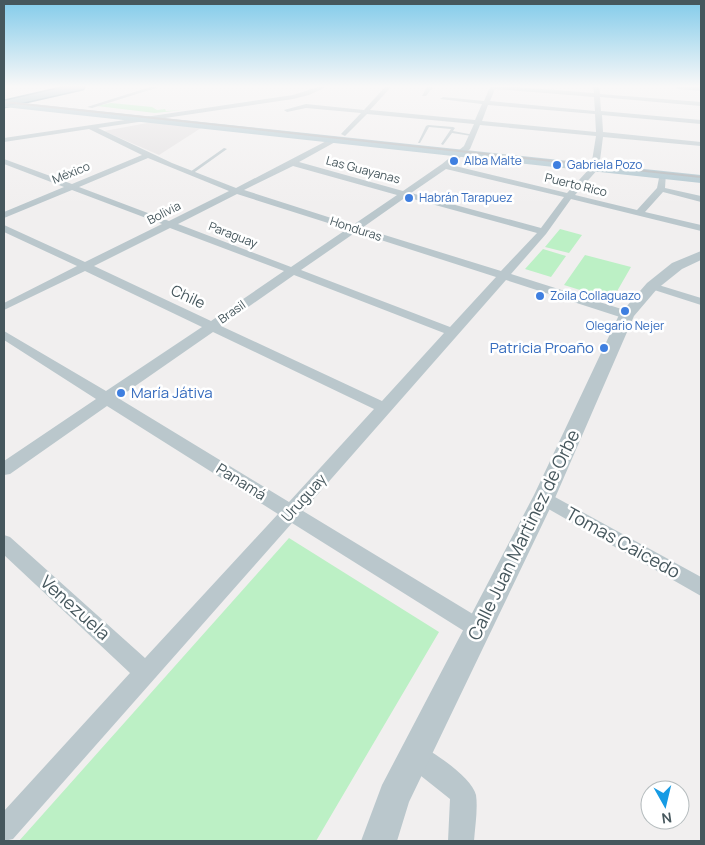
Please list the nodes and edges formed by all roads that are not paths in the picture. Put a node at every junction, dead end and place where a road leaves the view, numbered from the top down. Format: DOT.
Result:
graph roads {
  1 [pos="228,126"];
  2 [pos="261,126"];
  3 [pos="349,126"];
  4 [pos="429,126"];
  5 [pos="441,126"];
  6 [pos="476,126"];
  7 [pos="523,126"];
  8 [pos="600,126"];
  9 [pos="90,127"];
  10 [pos="13,131"];
  11 [pos="451,132"];
  12 [pos="600,134"];
  13 [pos="40,135"];
  14 [pos="472,135"];
  15 [pos="339,136"];
  16 [pos="4,140"];
  17 [pos="419,142"];
  18 [pos="444,144"];
  19 [pos="701,144"];
  20 [pos="225,149"];
  21 [pos="463,150"];
  22 [pos="149,155"];
  23 [pos="4,161"];
  24 [pos="292,163"];
  25 [pos="596,164"];
  26 [pos="445,166"];
  27 [pos="701,171"];
  28 [pos="191,174"];
  29 [pos="663,175"];
  30 [pos="701,179"];
  31 [pos="69,187"];
  32 [pos="660,190"];
  33 [pos="237,191"];
  34 [pos="404,194"];
  35 [pos="569,196"];
  36 [pos="701,199"];
  37 [pos="638,213"];
  38 [pos="4,214"];
  39 [pos="170,225"];
  40 [pos="4,228"];
  41 [pos="354,228"];
  42 [pos="701,228"];
  43 [pos="543,232"];
  44 [pos="701,256"];
  45 [pos="86,266"];
  46 [pos="292,271"];
  47 [pos="503,276"];
  48 [pos="652,286"];
  49 [pos="701,302"];
  50 [pos="4,307"];
  51 [pos="628,315"];
  52 [pos="212,326"];
  53 [pos="453,332"];
  54 [pos="4,335"];
  55 [pos="106,399"];
  56 [pos="385,408"];
  57 [pos="4,469"];
  58 [pos="544,498"];
  59 [pos="291,513"];
  60 [pos="4,543"];
  61 [pos="701,587"];
  62 [pos="479,628"];
  63 [pos="146,673"];
  64 [pos="416,755"];
  65 [pos="4,830"];
  66 [pos="379,841"];
  67 [pos="461,841"];
  1 -- 15 [label="main road"];
  2 -- 15 [label="main road"];
  3 -- 15 [label="street, Bolivia"];
  4 -- 17 [label="lane"];
  5 -- 11 [label="lane"];
  6 -- 14 [label="street"];
  7 -- 12 [label="street"];
  8 -- 12 [label="street"];
  9 -- 13 [label="street"];
  9 -- 22 [label="street, Honduras"];
  10 -- 13 [label="street"];
  11 -- 14 [label="lane"];
  11 -- 18 [label="lane"];
  12 -- 19 [label="street"];
  12 -- 25 [label="street"];
  13 -- 16 [label="street"];
  14 -- 21 [label="street"];
  15 -- 17 [label="main road"];
  15 -- 21 [label="main road"];
  15 -- 24 [label="street, Bolivia"];
  17 -- 18 [label="main road"];
  18 -- 21 [label="main road"];
  20 -- 28 [label="lane"];
  21 -- 25 [label="main road"];
  21 -- 26 [label="street, Brasil"];
  22 -- 28 [label="street, Honduras"];
  22 -- 31 [label="street, México"];
  23 -- 31 [label="street, Paraguay"];
  24 -- 33 [label="street, Bolivia"];
  24 -- 34 [label="street, Las Guayanas"];
  25 -- 27 [label="main road"];
  25 -- 29 [label="main road"];
  25 -- 35 [label="street, Uruguay"];
  26 -- 34 [label="street, Brasil"];
  26 -- 35 [label="street, Puerto Rico"];
  28 -- 33 [label="street, Honduras"];
  29 -- 30 [label="main road"];
  29 -- 32 [label="street"];
  31 -- 38 [label="street, México"];
  31 -- 39 [label="street, Paraguay"];
  32 -- 36 [label="street"];
  32 -- 37 [label="street"];
  33 -- 39 [label="street, Bolivia"];
  33 -- 41 [label="street, Honduras"];
  34 -- 41 [label="street, Brasil"];
  34 -- 43 [label="street, Las Guayanas"];
  35 -- 37 [label="street, Puerto Rico"];
  35 -- 43 [label="street, Uruguay"];
  37 -- 42 [label="street, Puerto Rico"];
  39 -- 45 [label="street, Bolivia"];
  39 -- 46 [label="street, Paraguay"];
  40 -- 45 [label="street, Chile"];
  41 -- 46 [label="street, Brasil"];
  41 -- 47 [label="street, Honduras"];
  43 -- 47 [label="street, Uruguay"];
  44 -- 48 [label="street, Calle Juan Martinez de Orbe"];
  45 -- 50 [label="street, Bolivia"];
  45 -- 52 [label="street, Chile"];
  46 -- 52 [label="street, Brasil"];
  46 -- 53 [label="street, Paraguay"];
  47 -- 51 [label="street, Honduras"];
  47 -- 53 [label="street, Uruguay"];
  48 -- 49 [label="street"];
  48 -- 51 [label="street, Calle Juan Martinez de Orbe"];
  51 -- 58 [label="street, Calle Juan Martinez de Orbe"];
  52 -- 55 [label="street, Brasil"];
  52 -- 56 [label="street, Chile"];
  53 -- 56 [label="street, Uruguay"];
  54 -- 55 [label="street, Panamá"];
  55 -- 57 [label="street, Brasil"];
  55 -- 59 [label="street, Panamá"];
  56 -- 59 [label="street, Uruguay"];
  58 -- 61 [label="street, Tomas Caicedo"];
  58 -- 62 [label="street, Calle Juan Martinez de Orbe"];
  59 -- 62 [label="street, Panamá"];
  59 -- 63 [label="street, Uruguay"];
  60 -- 63 [label="street, Venezuela"];
  62 -- 64 [label="street, Calle Juan Martinez de Orbe"];
  63 -- 65 [label="street, Uruguay"];
  64 -- 66 [label="street, Calle Juan Martinez de Orbe"];
  64 -- 67 [label="street"];
}
